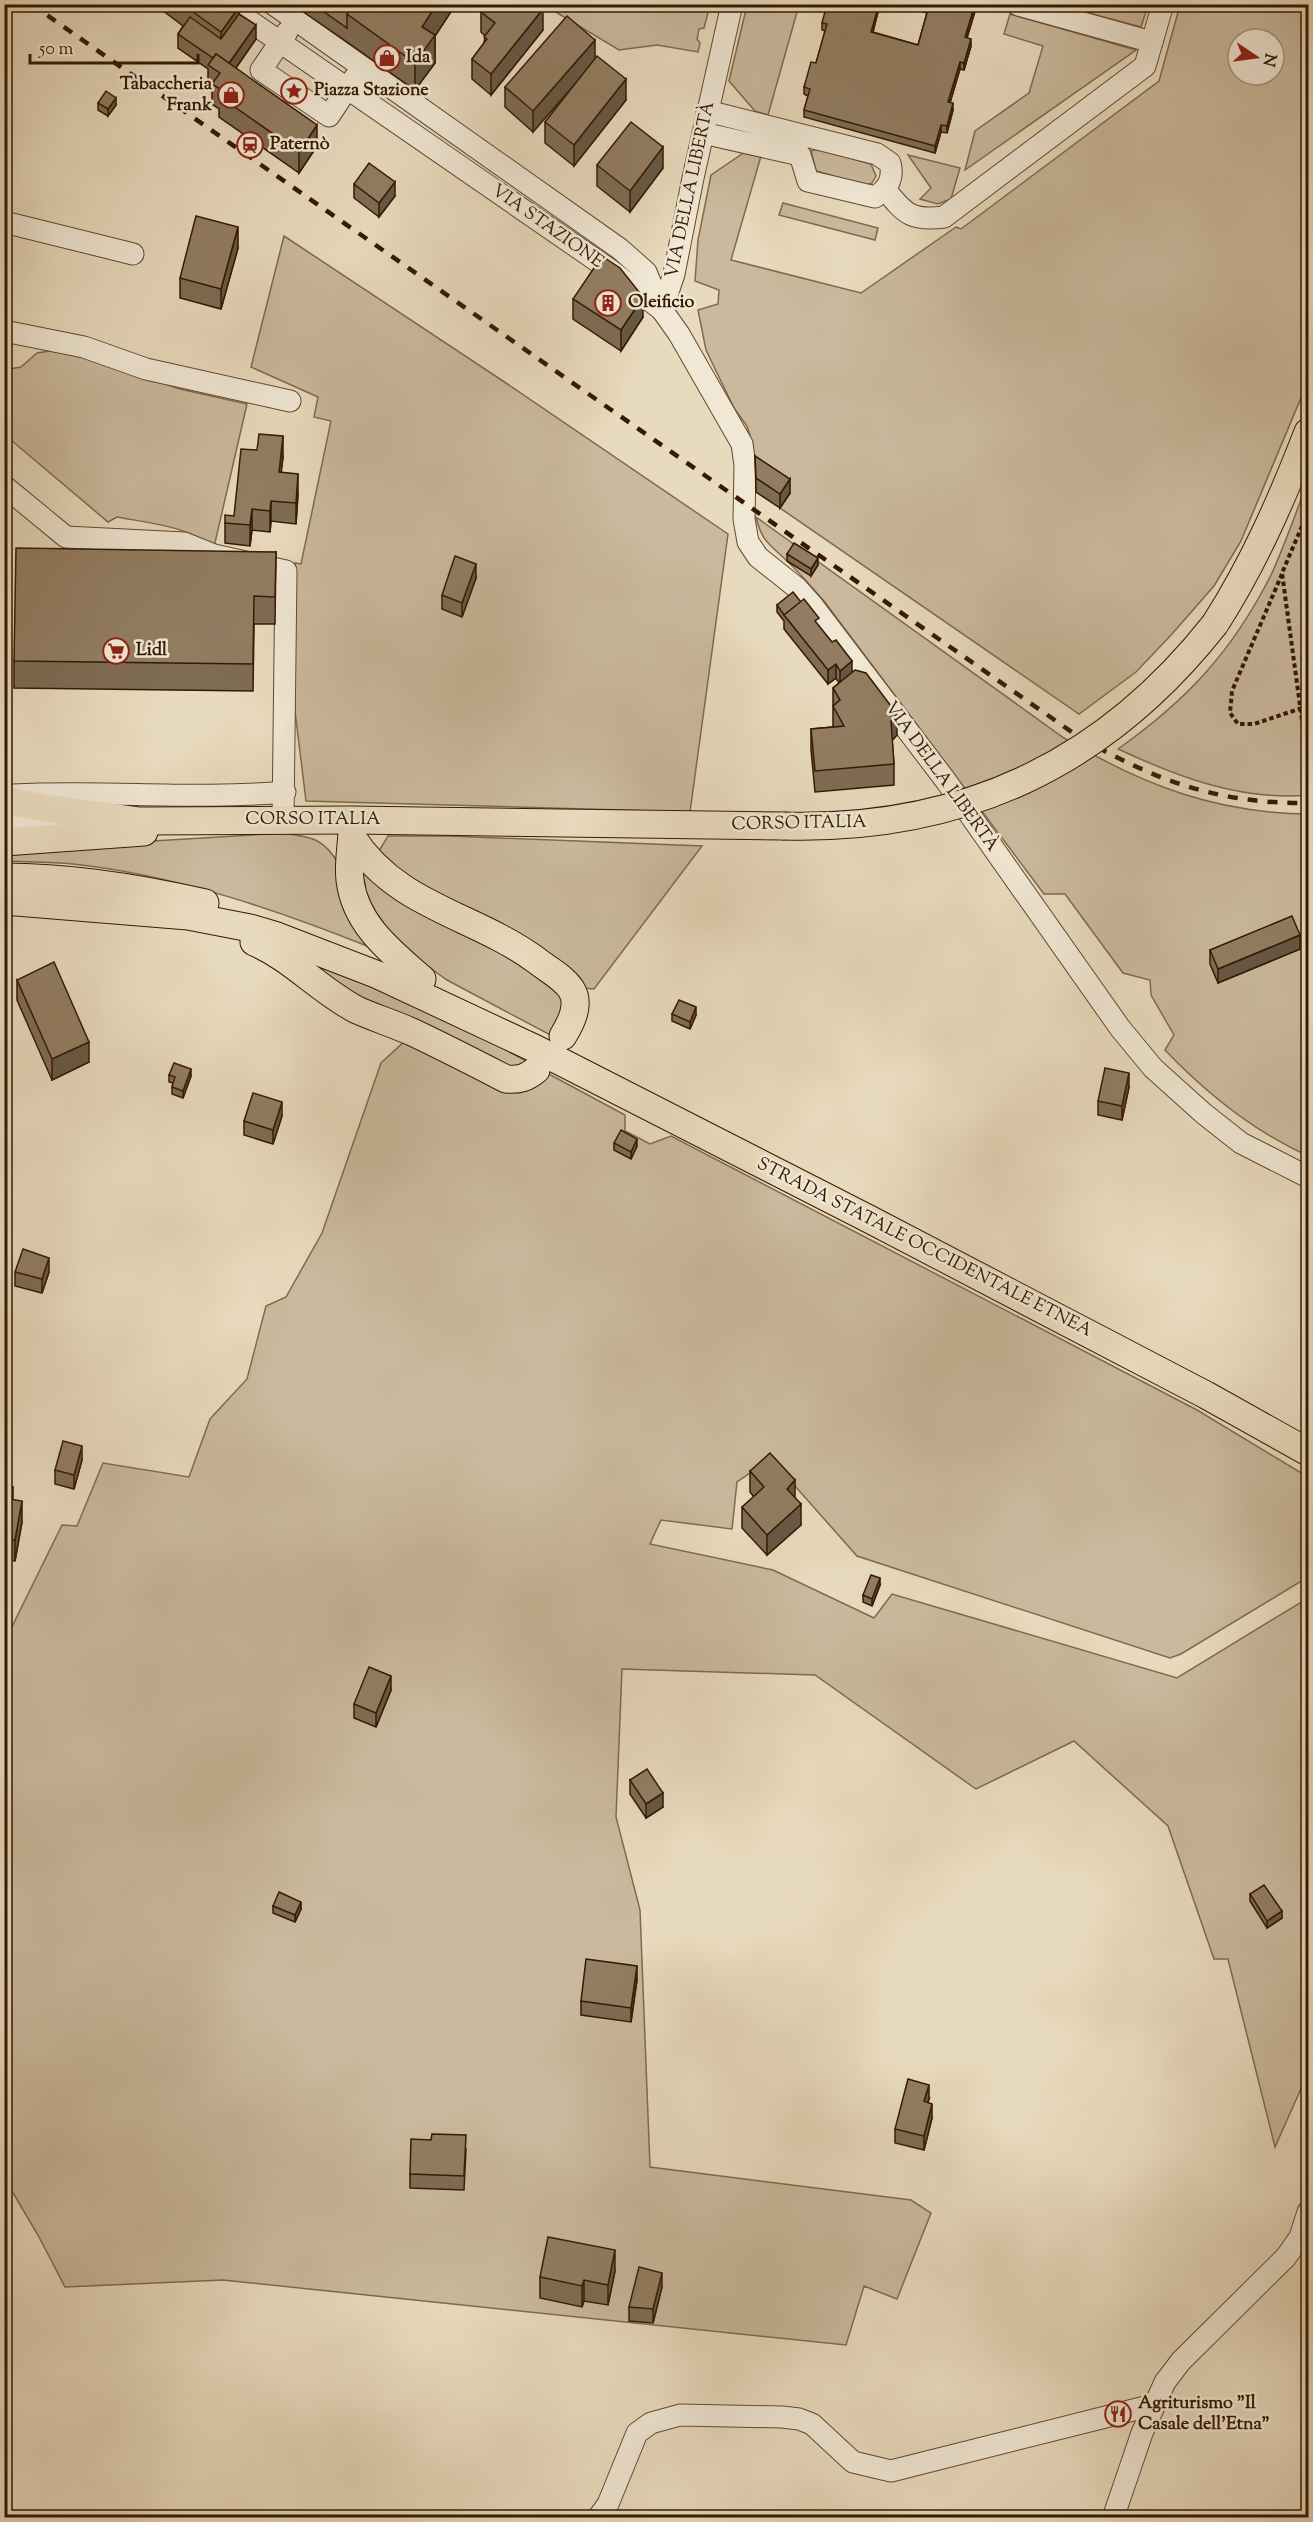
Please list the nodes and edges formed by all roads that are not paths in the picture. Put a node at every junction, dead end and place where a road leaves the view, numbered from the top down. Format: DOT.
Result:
graph roads {
  1 [pos="225,4"];
  2 [pos="273,4"];
  3 [pos="732,4"];
  4 [pos="1163,4"];
  5 [pos="1018,5"];
  6 [pos="295,20"];
  7 [pos="280,42"];
  8 [pos="1152,42"];
  9 [pos="362,67"];
  10 [pos="347,89"];
  11 [pos="707,111"];
  12 [pos="703,133"];
  13 [pos="886,190"];
  14 [pos="4,222"];
  15 [pos="133,254"];
  16 [pos="662,310"];
  17 [pos="4,331"];
  18 [pos="290,401"];
  19 [pos="1308,432"];
  20 [pos="4,486"];
  21 [pos="285,792"];
  22 [pos="4,796"];
  23 [pos="256,820"];
  24 [pos="283,820"];
  25 [pos="140,821"];
  26 [pos="4,822"];
  27 [pos="352,829"];
  28 [pos="4,842"];
  29 [pos="4,877"];
  30 [pos="4,902"];
  31 [pos="422,979"];
  32 [pos="563,1036"];
  33 [pos="536,1059"];
  34 [pos="1308,1177"];
  35 [pos="1308,1452"];
  36 [pos="1308,2212"];
  37 [pos="1154,2405"];
  38 [pos="598,2517"];
  39 [pos="1113,2517"];
  1 -- 7 [label="street, VIA STAZIONE"];
  2 -- 6 [label="street, VIA STAZIONE"];
  3 -- 11 [label="street, VIA DELLA LIBERTÀ"];
  4 -- 8 [label="street"];
  5 -- 8 [label="street"];
  6 -- 7 [label="street"];
  6 -- 9 [label="street, VIA STAZIONE"];
  7 -- 10 [label="street, VIA STAZIONE"];
  7 -- 10 [label="street"];
  8 -- 13 [label="street"];
  9 -- 10 [label="street"];
  9 -- 16 [label="street, VIA STAZIONE"];
  10 -- 16 [label="street, VIA STAZIONE"];
  11 -- 12 [label="street, VIA DELLA LIBERTÀ"];
  11 -- 13 [label="street"];
  12 -- 13 [label="street"];
  12 -- 16 [label="street, VIA DELLA LIBERTÀ"];
  14 -- 15 [label="street"];
  16 -- 34 [label="street, VIA DELLA LIBERTÀ"];
  17 -- 18 [label="street"];
  19 -- 27 [label="main road, CORSO ITALIA, bridge"];
  20 -- 21 [label="street"];
  21 -- 22 [label="street"];
  21 -- 24 [label="street"];
  22 -- 25 [label="main road, CORSO ITALIA"];
  23 -- 24 [label="main road, CORSO ITALIA"];
  23 -- 25 [label="main road, CORSO ITALIA"];
  23 -- 28 [label="main road"];
  24 -- 27 [label="main road, CORSO ITALIA"];
  25 -- 26 [label="street"];
  27 -- 31 [label="main road"];
  27 -- 32 [label="main road"];
  29 -- 31 [label="main road"];
  30 -- 33 [label="main road"];
  30 -- 33 [label="main road"];
  31 -- 33 [label="main road"];
  33 -- 35 [label="main road, STRADA STATALE OCCIDENTALE ETNEA"];
  36 -- 37 [label="street"];
  37 -- 38 [label="street"];
  37 -- 39 [label="street"];
}
